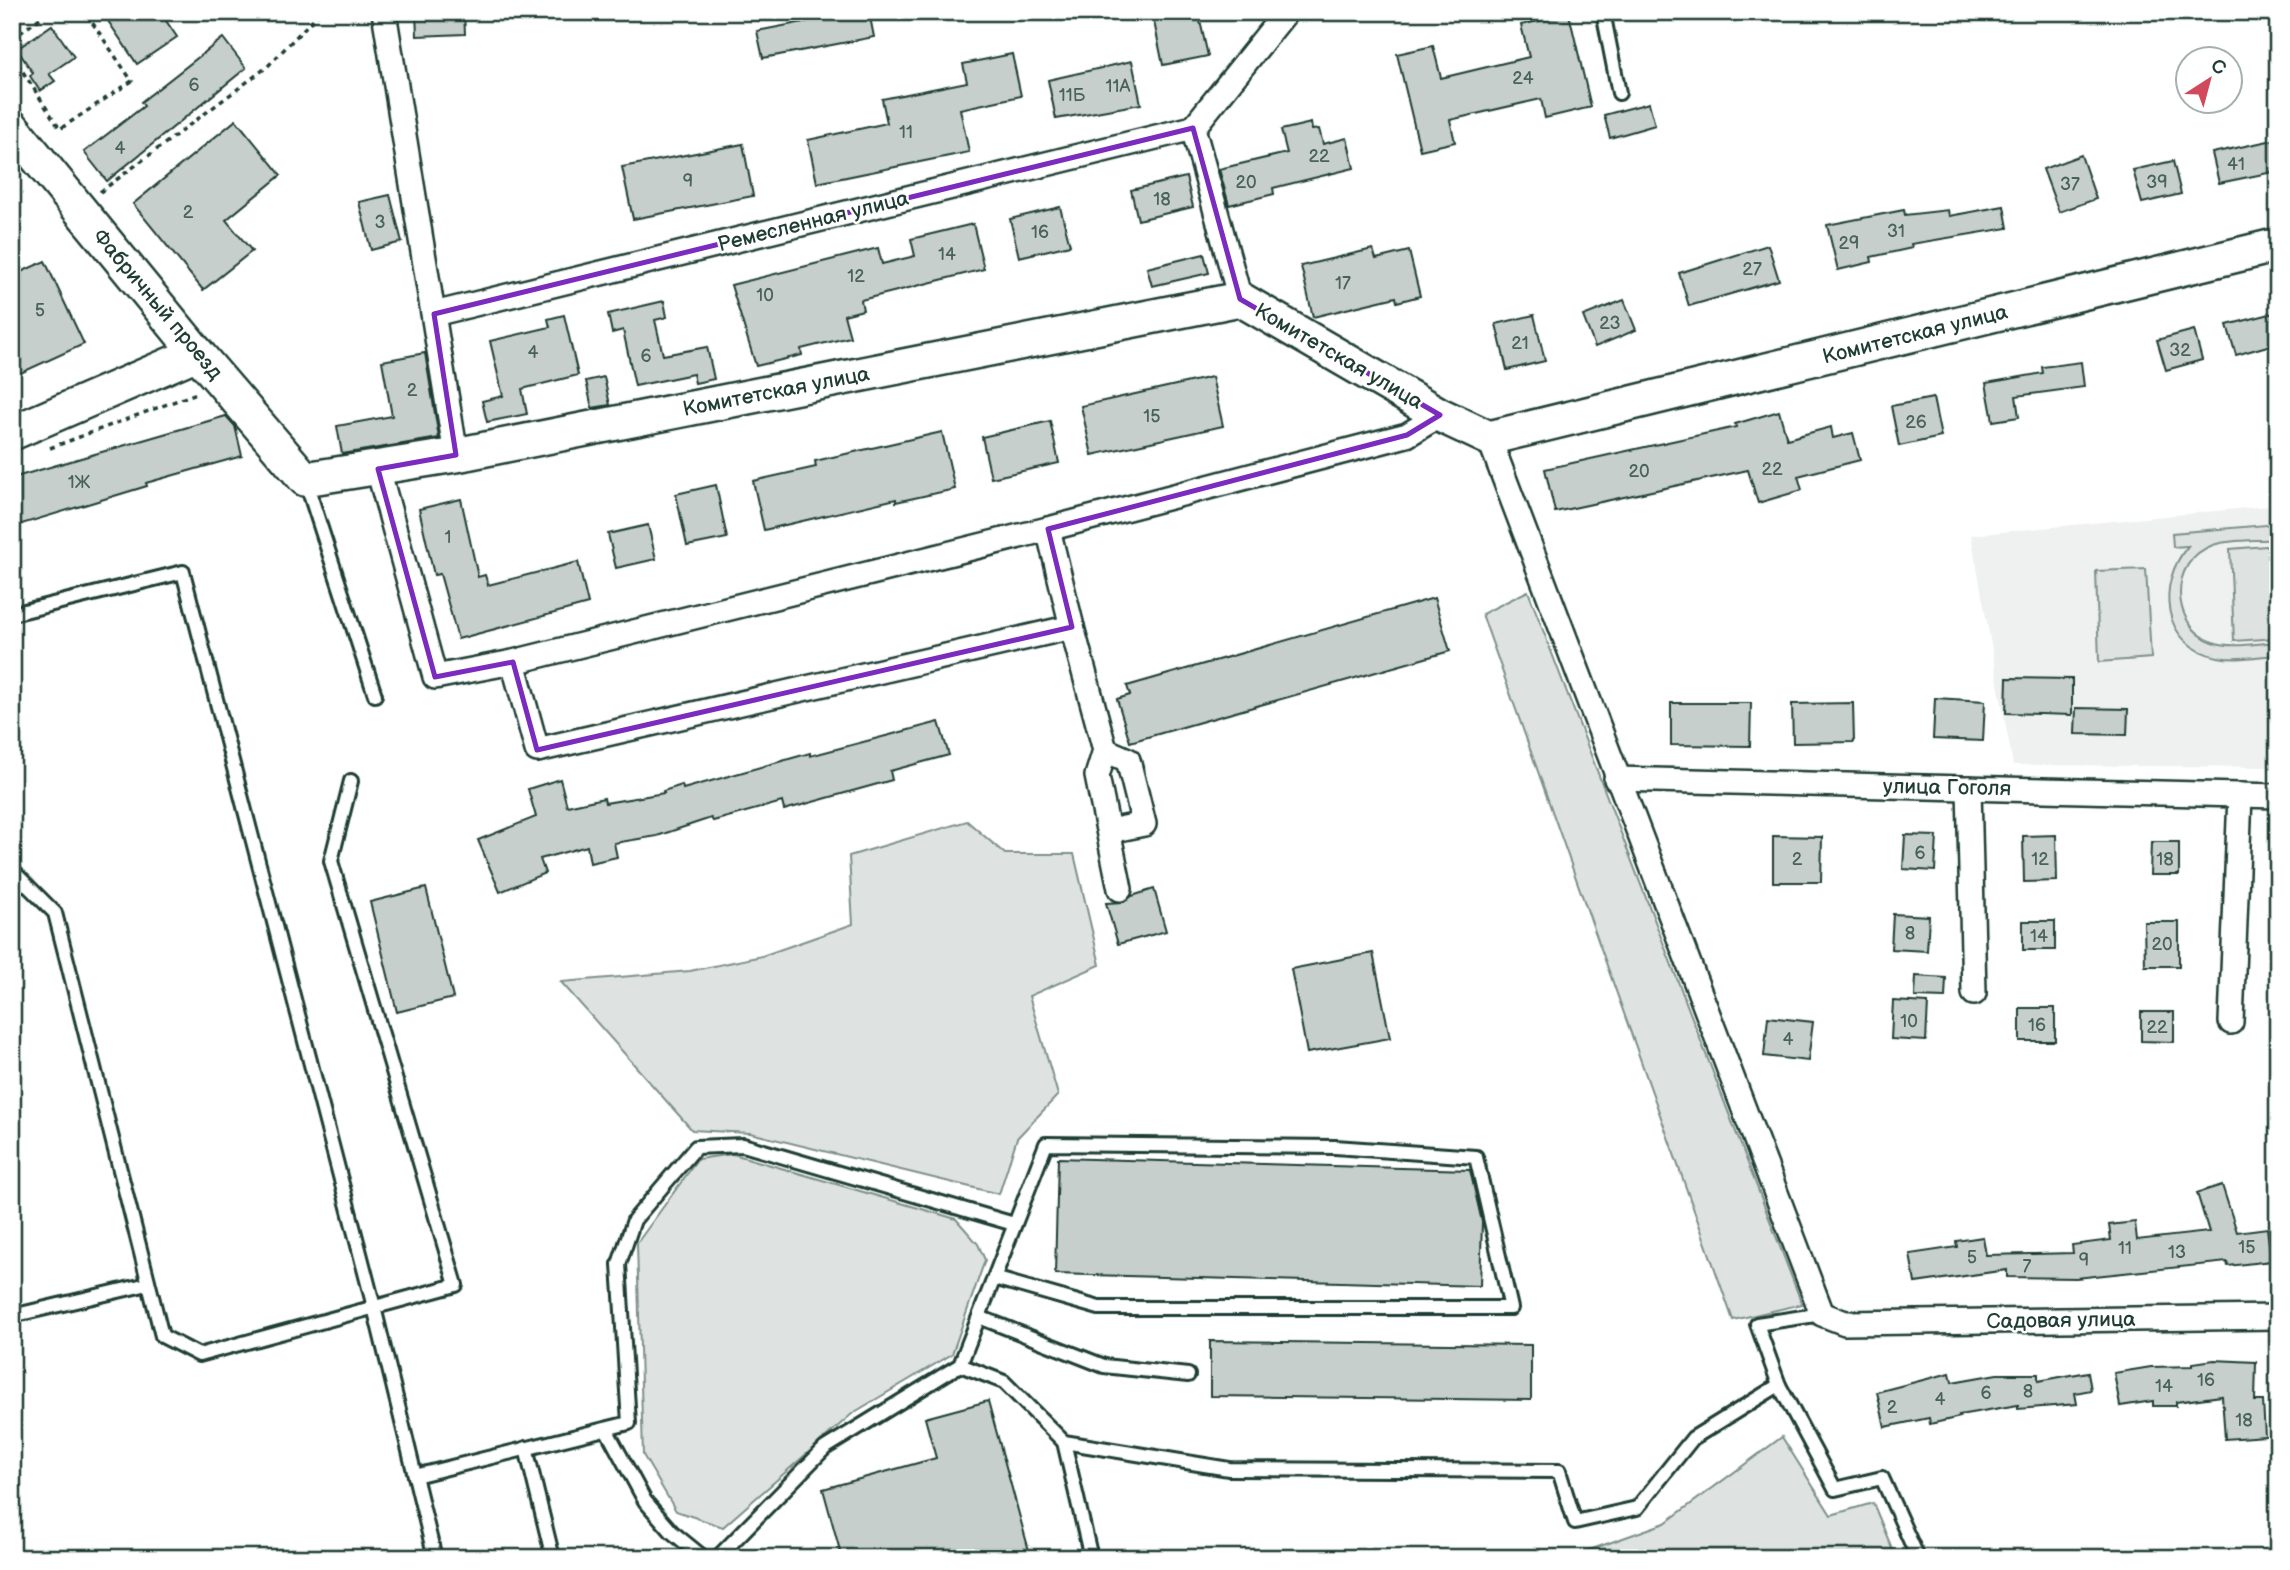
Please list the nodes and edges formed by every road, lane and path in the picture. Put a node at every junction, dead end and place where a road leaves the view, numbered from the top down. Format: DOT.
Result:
graph roads {
  1 [pos="48,12"];
  2 [pos="85,12"];
  3 [pos="320,12"];
  4 [pos="384,12"];
  5 [pos="1286,12"];
  6 [pos="1603,12"];
  7 [pos="12,39"];
  8 [pos="12,55"];
  9 [pos="1619,93"];
  10 [pos="12,127"];
  11 [pos="1193,128"];
  12 [pos="79,208"];
  13 [pos="2278,245"];
  14 [pos="1240,299"];
  15 [pos="434,314"];
  16 [pos="197,353"];
  17 [pos="223,383"];
  18 [pos="1440,415"];
  19 [pos="12,433"];
  20 [pos="1489,438"];
  21 [pos="50,449"];
  22 [pos="456,455"];
  23 [pos="378,469"];
  24 [pos="305,479"];
  25 [pos="1048,529"];
  26 [pos="12,614"];
  27 [pos="1072,627"];
  28 [pos="513,662"];
  29 [pos="375,695"];
  30 [pos="1105,750"];
  31 [pos="1616,779"];
  32 [pos="351,781"];
  33 [pos="1969,788"];
  34 [pos="2240,795"];
  35 [pos="2278,796"];
  36 [pos="1108,831"];
  37 [pos="12,870"];
  38 [pos="1120,889"];
  39 [pos="1973,993"];
  40 [pos="2231,1022"];
  41 [pos="1014,1224"];
  42 [pos="994,1278"];
  43 [pos="148,1284"];
  44 [pos="374,1307"];
  45 [pos="1822,1314"];
  46 [pos="12,1316"];
  47 [pos="979,1317"];
  48 [pos="2278,1317"];
  49 [pos="960,1365"];
  50 [pos="1188,1375"];
  51 [pos="1779,1385"];
  52 [pos="606,1429"];
  53 [pos="1064,1442"];
  54 [pos="526,1448"];
  55 [pos="415,1476"];
  56 [pos="435,1558"];
  57 [pos="553,1558"];
  58 [pos="704,1558"];
  59 [pos="717,1558"];
  60 [pos="1091,1558"];
  61 [pos="1918,1558"];
  1 -- 7 [label="path"];
  2 -- 8 [label="path"];
  3 -- 12 [label="path"];
  4 -- 15 [label="street"];
  5 -- 11 [label="street"];
  6 -- 9 [label="lane"];
  10 -- 12 [label="street, Фабричный проезд"];
  11 -- 14 [label="street"];
  11 -- 15 [label="street, Ремесленная улица"];
  12 -- 16 [label="street, Фабричный проезд"];
  13 -- 20 [label="street, Комитетская улица"];
  14 -- 18 [label="street, Комитетская улица"];
  14 -- 22 [label="street, Комитетская улица"];
  15 -- 22 [label="street"];
  16 -- 17 [label="street, Фабричный проезд"];
  16 -- 19 [label="street"];
  17 -- 21 [label="path"];
  17 -- 24 [label="street, Фабричный проезд"];
  18 -- 20 [label="street, Комитетская улица"];
  18 -- 25 [label="street"];
  20 -- 31 [label="street"];
  22 -- 23 [label="street, Комитетская улица"];
  23 -- 24 [label="street, Комитетская улица"];
  23 -- 28 [label="street"];
  24 -- 29 [label="lane"];
  25 -- 27 [label="street"];
  25 -- 28 [label="street"];
  26 -- 44 [label="lane"];
  27 -- 28 [label="street"];
  27 -- 30 [label="street"];
  30 -- 36 [label="street"];
  30 -- 36 [label="street"];
  31 -- 33 [label="street, улица Гоголя"];
  31 -- 45 [label="street"];
  32 -- 44 [label="lane"];
  33 -- 34 [label="street, улица Гоголя"];
  33 -- 39 [label="street"];
  34 -- 35 [label="street, улица Гоголя"];
  34 -- 40 [label="street"];
  36 -- 38 [label="street"];
  37 -- 43 [label="lane"];
  41 -- 42 [label="lane"];
  41 -- 42 [label="lane"];
  41 -- 52 [label="lane"];
  42 -- 47 [label="lane"];
  43 -- 44 [label="lane"];
  43 -- 46 [label="lane"];
  44 -- 55 [label="lane"];
  45 -- 48 [label="street, Садовая улица"];
  45 -- 51 [label="lane"];
  47 -- 49 [label="lane"];
  47 -- 50 [label="lane"];
  49 -- 53 [label="lane"];
  49 -- 59 [label="lane"];
  51 -- 53 [label="lane"];
  51 -- 61 [label="lane"];
  52 -- 54 [label="lane"];
  52 -- 58 [label="lane"];
  53 -- 60 [label="lane"];
  54 -- 55 [label="lane"];
  54 -- 57 [label="lane"];
  55 -- 56 [label="lane"];
}
